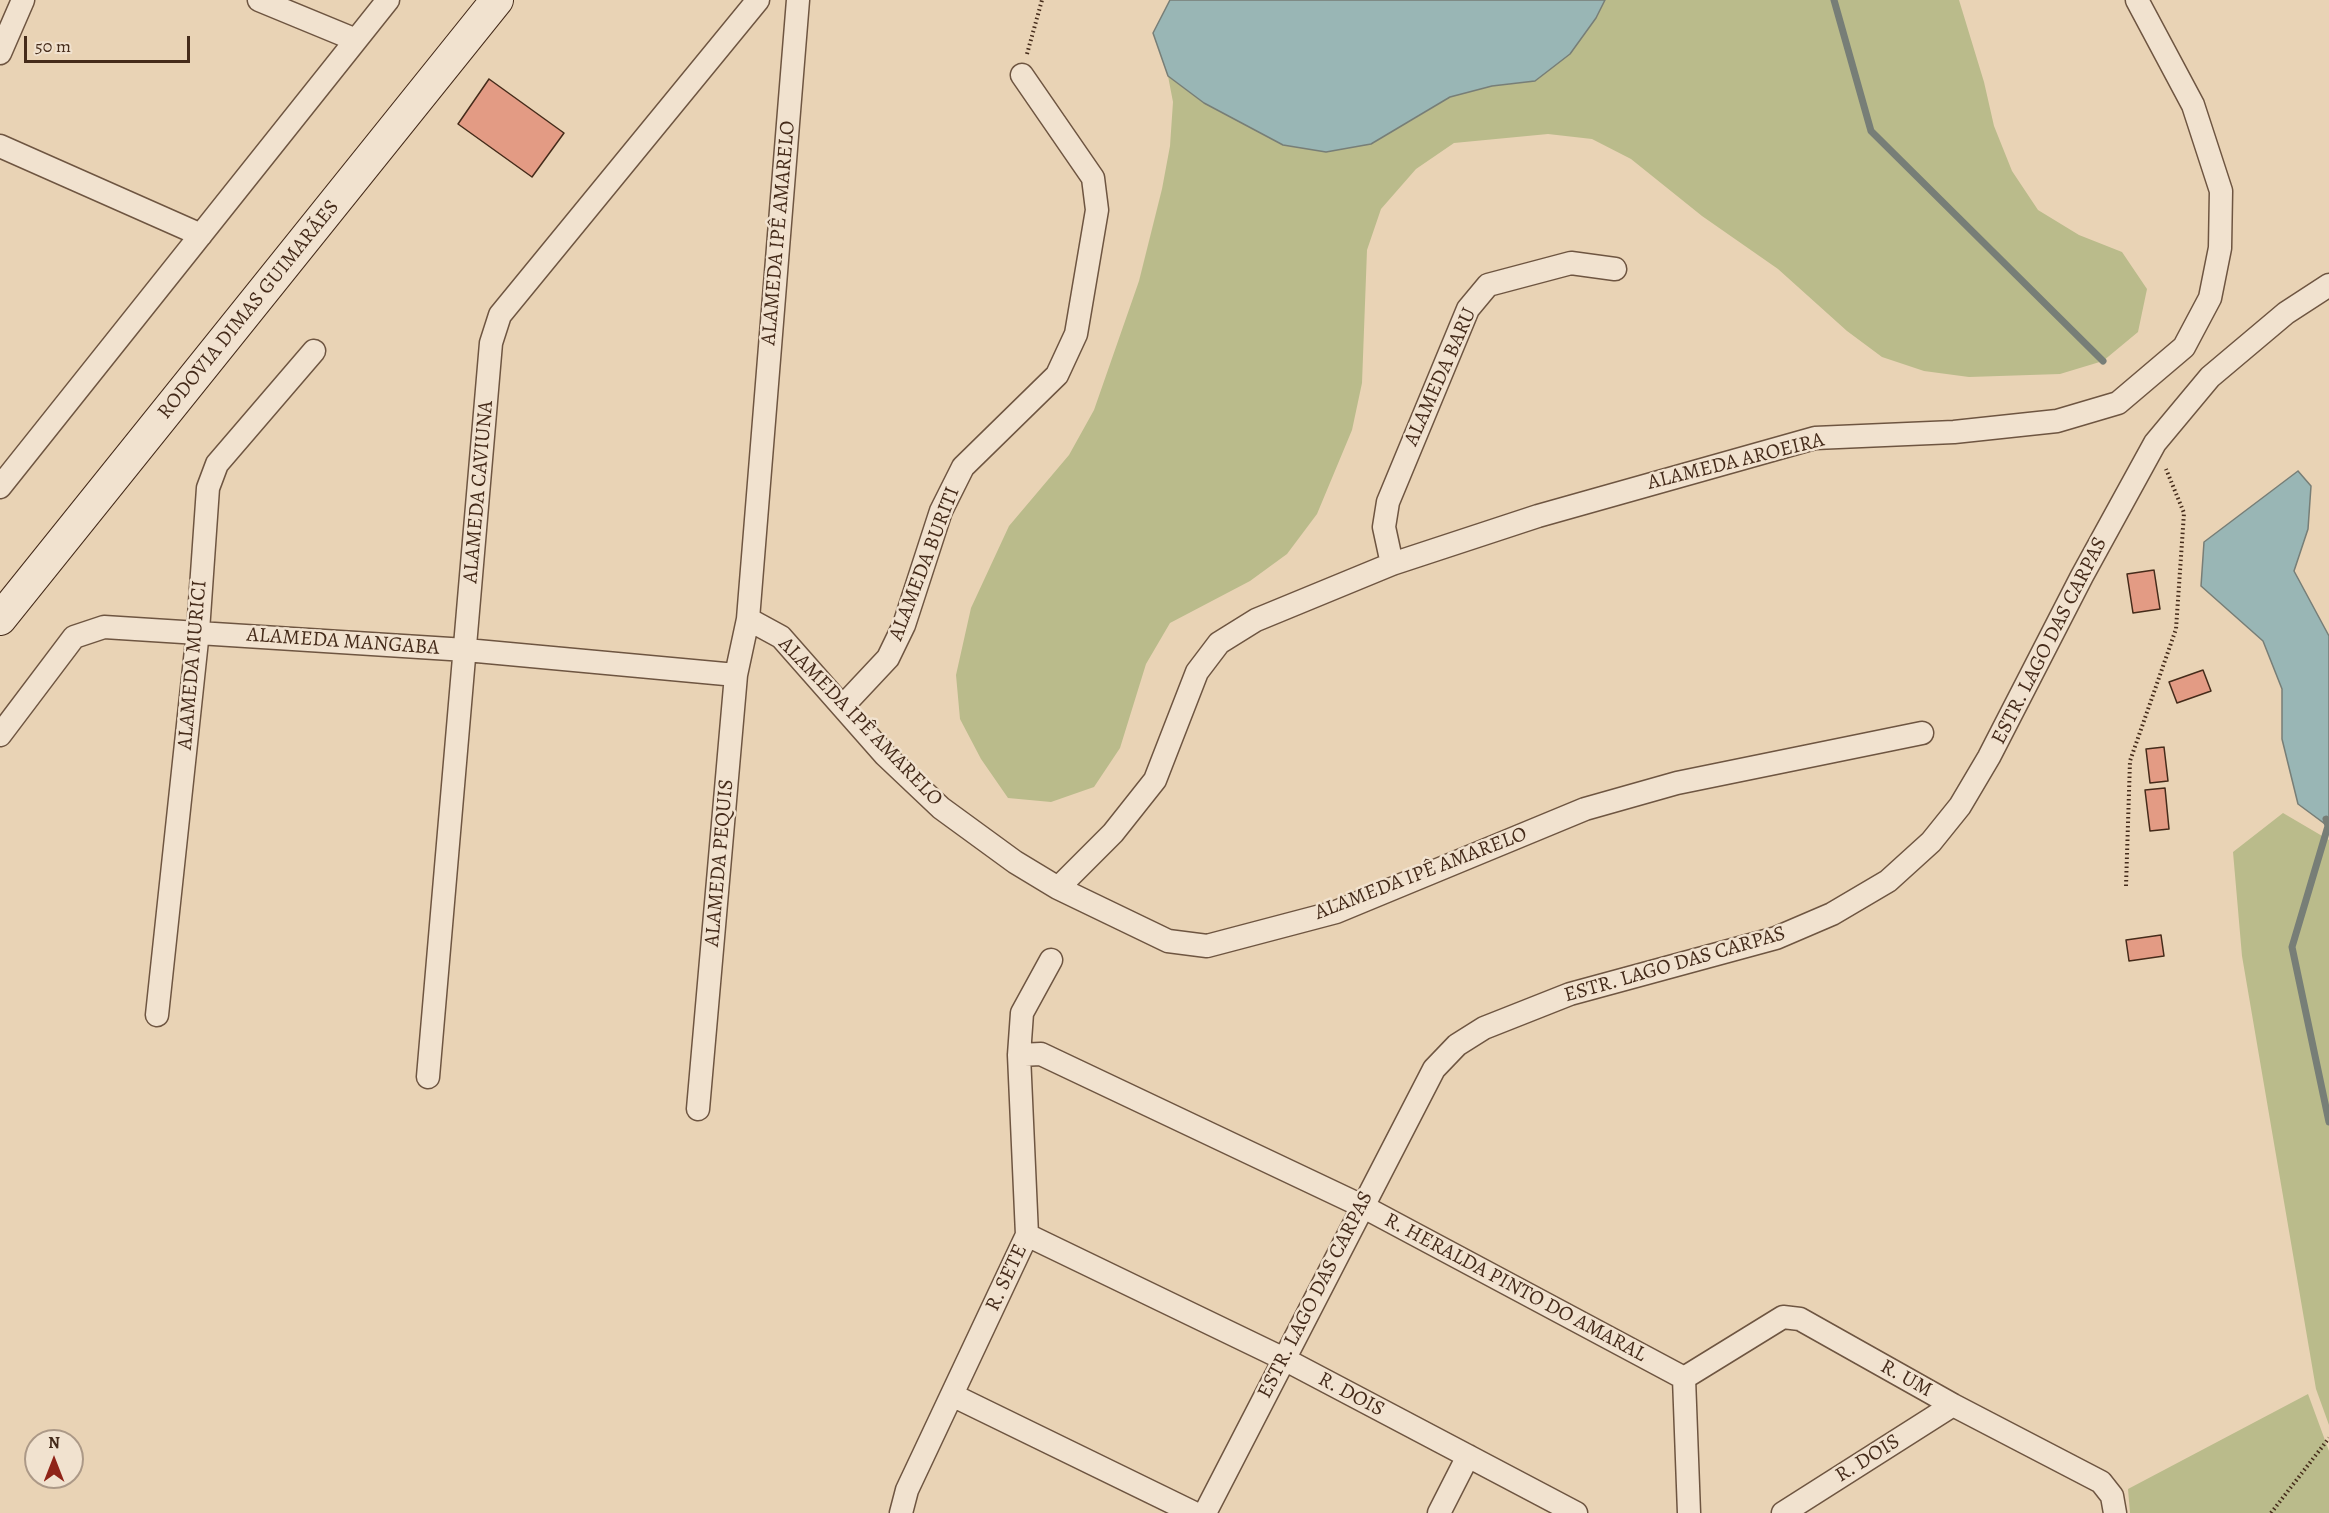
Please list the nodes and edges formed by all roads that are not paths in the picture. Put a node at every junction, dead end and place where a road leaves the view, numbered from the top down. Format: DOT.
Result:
graph roads {
  1 [pos="23,0"];
  2 [pos="259,0"];
  3 [pos="388,0"];
  4 [pos="497,0"];
  5 [pos="758,0"];
  6 [pos="798,0"];
  7 [pos="2137,0"];
  8 [pos="356,40"];
  9 [pos="0,53"];
  10 [pos="1022,75"];
  11 [pos="0,146"];
  12 [pos="201,235"];
  13 [pos="1615,269"];
  14 [pos="2329,285"];
  15 [pos="314,351"];
  16 [pos="0,487"];
  17 [pos="1392,564"];
  18 [pos="0,619"];
  19 [pos="748,619"];
  20 [pos="198,632"];
  21 [pos="466,650"];
  22 [pos="736,675"];
  23 [pos="843,706"];
  24 [pos="1922,733"];
  25 [pos="0,735"];
  26 [pos="1058,888"];
  27 [pos="1051,960"];
  28 [pos="157,1015"];
  29 [pos="1019,1055"];
  30 [pos="428,1077"];
  31 [pos="698,1109"];
  32 [pos="1362,1206"];
  33 [pos="1027,1235"];
  34 [pos="1284,1359"];
  35 [pos="1684,1378"];
  36 [pos="952,1395"];
  37 [pos="1953,1405"];
  38 [pos="1468,1456"];
  39 [pos="901,1513"];
  40 [pos="1194,1513"];
  41 [pos="1205,1513"];
  42 [pos="1439,1513"];
  43 [pos="1576,1513"];
  44 [pos="1689,1513"];
  45 [pos="1783,1513"];
  46 [pos="2115,1513"];
  1 -- 9 [label="street"];
  2 -- 8 [label="street"];
  3 -- 8 [label="street"];
  4 -- 18 [label="main road, RODOVIA DIMAS GUIMARÃES"];
  5 -- 21 [label="street, ALAMEDA CAVIUNA"];
  6 -- 19 [label="street, ALAMEDA IPÊ AMARELO"];
  7 -- 17 [label="street, ALAMEDA AROEIRA"];
  8 -- 12 [label="street"];
  10 -- 23 [label="street, ALAMEDA BURITI"];
  11 -- 12 [label="street"];
  12 -- 16 [label="street"];
  13 -- 17 [label="street, ALAMEDA BARU"];
  14 -- 32 [label="street, ESTR. LAGO DAS CARPAS"];
  15 -- 20 [label="street, ALAMEDA MURICI"];
  17 -- 26 [label="street, ALAMEDA AROEIRA"];
  19 -- 22 [label="street, ALAMEDA PEQUIS"];
  19 -- 23 [label="street, ALAMEDA IPÊ AMARELO"];
  20 -- 21 [label="street, ALAMEDA MANGABA"];
  20 -- 25 [label="street, ALAMEDA MANGABA"];
  20 -- 28 [label="street, ALAMEDA MURICI"];
  21 -- 22 [label="street, ALAMEDA MANGABA"];
  21 -- 30 [label="street, ALAMEDA CAVIUNA"];
  22 -- 31 [label="street, ALAMEDA PEQUIS"];
  23 -- 26 [label="street, ALAMEDA IPÊ AMARELO"];
  24 -- 26 [label="street, ALAMEDA IPÊ AMARELO"];
  27 -- 29 [label="street, R. SETE"];
  29 -- 32 [label="street, R. HERALDA PINTO DO AMARAL"];
  29 -- 33 [label="street, R. SETE"];
  32 -- 34 [label="street, ESTR. LAGO DAS CARPAS"];
  32 -- 35 [label="street, R. HERALDA PINTO DO AMARAL"];
  33 -- 34 [label="street, R. DOIS"];
  33 -- 36 [label="street, R. SETE"];
  34 -- 38 [label="street, R. DOIS"];
  34 -- 41 [label="street, ESTR. LAGO DAS CARPAS"];
  35 -- 37 [label="street, R. UM"];
  35 -- 44 [label="street"];
  36 -- 39 [label="street, R. SETE"];
  36 -- 40 [label="street"];
  37 -- 45 [label="street, R. DOIS"];
  37 -- 46 [label="street, R. UM"];
  38 -- 42 [label="street"];
  38 -- 43 [label="street, R. DOIS"];
}
